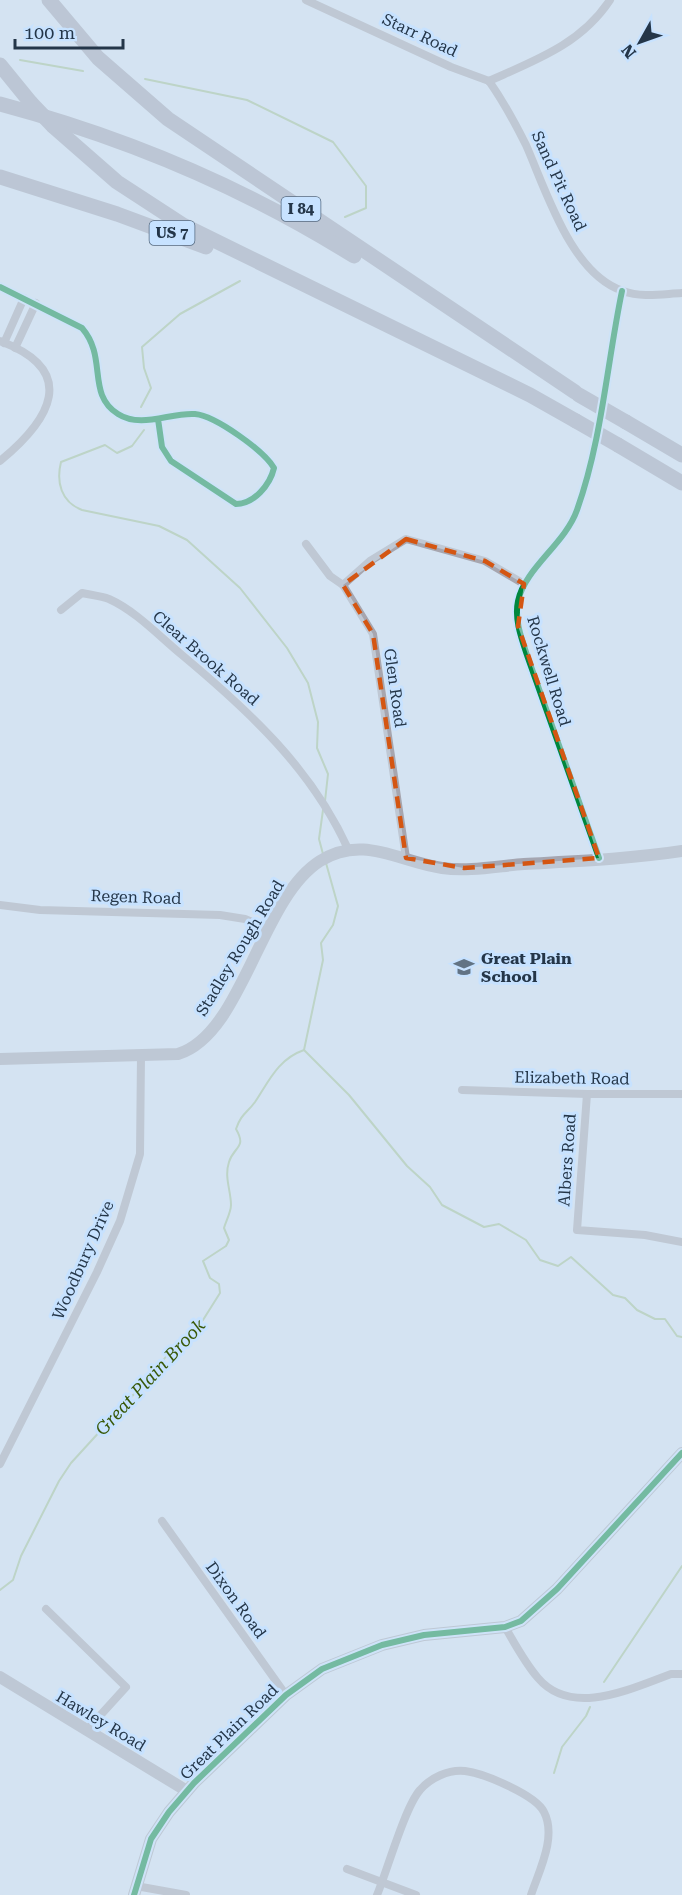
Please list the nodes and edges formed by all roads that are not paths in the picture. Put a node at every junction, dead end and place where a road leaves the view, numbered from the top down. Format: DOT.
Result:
graph roads {
  1 [pos="49,0"];
  2 [pos="306,0"];
  3 [pos="610,0"];
  4 [pos="0,65"];
  5 [pos="489,81"];
  6 [pos="0,104"];
  7 [pos="4,178"];
  8 [pos="0,287"];
  9 [pos="622,291"];
  10 [pos="682,292"];
  11 [pos="24,298"];
  12 [pos="36,303"];
  13 [pos="339,303"];
  14 [pos="2,342"];
  15 [pos="15,348"];
  16 [pos="577,393"];
  17 [pos="158,419"];
  18 [pos="682,455"];
  19 [pos="0,461"];
  20 [pos="682,483"];
  21 [pos="306,544"];
  22 [pos="524,584"];
  23 [pos="343,585"];
  24 [pos="61,610"];
  25 [pos="348,849"];
  26 [pos="682,851"];
  27 [pos="406,858"];
  28 [pos="599,858"];
  29 [pos="0,905"];
  30 [pos="269,929"];
  31 [pos="141,1055"];
  32 [pos="0,1059"];
  33 [pos="462,1090"];
  34 [pos="586,1094"];
  35 [pos="682,1094"];
  36 [pos="682,1242"];
  37 [pos="682,1453"];
  38 [pos="0,1464"];
  39 [pos="162,1521"];
  40 [pos="46,1609"];
  41 [pos="505,1627"];
  42 [pos="682,1674"];
  43 [pos="0,1677"];
  44 [pos="286,1695"];
  45 [pos="86,1731"];
  46 [pos="187,1791"];
  47 [pos="347,1869"];
  48 [pos="381,1884"];
  49 [pos="135,1890"];
  50 [pos="186,1895"];
  51 [pos="376,1895"];
  52 [pos="416,1895"];
  53 [pos="531,1895"];
  1 -- 16 [label="highway, I 84"];
  2 -- 5 [label="street, Starr Road"];
  3 -- 5 [label="street"];
  4 -- 13 [label="highway, bridge"];
  5 -- 9 [label="street, Sand Pit Road"];
  6 -- 16 [label="highway"];
  7 -- 13 [label="highway, US 7"];
  8 -- 11 [label="street"];
  9 -- 10 [label="street, Sand Pit Road"];
  9 -- 22 [label="street, Rockwell Road"];
  11 -- 12 [label="street"];
  11 -- 14 [label="street"];
  12 -- 15 [label="street"];
  12 -- 17 [label="street"];
  13 -- 20 [label="highway, bridge"];
  14 -- 15 [label="street"];
  15 -- 19 [label="street"];
  16 -- 18 [label="highway, I 84, bridge"];
  17 -- 17 [label="street"];
  21 -- 23 [label="street, Glen Road"];
  22 -- 23 [label="street"];
  22 -- 28 [label="street, Rockwell Road"];
  23 -- 27 [label="street, Glen Road"];
  24 -- 25 [label="street, Clear Brook Road"];
  25 -- 27 [label="street, Stadley Rough Road"];
  25 -- 30 [label="street, Stadley Rough Road"];
  26 -- 28 [label="street, Stadley Rough Road"];
  27 -- 28 [label="street, Stadley Rough Road"];
  29 -- 30 [label="street, Regen Road"];
  30 -- 31 [label="street, Stadley Rough Road"];
  31 -- 32 [label="street, Stadley Rough Road"];
  31 -- 38 [label="street, Woodbury Drive"];
  33 -- 34 [label="street, Elizabeth Road"];
  34 -- 35 [label="street, Elizabeth Road"];
  34 -- 36 [label="street, Albers Road"];
  37 -- 41 [label="street, Great Plain Road"];
  39 -- 44 [label="street, Dixon Road"];
  40 -- 45 [label="street"];
  41 -- 42 [label="street"];
  41 -- 44 [label="street, Great Plain Road"];
  43 -- 45 [label="street, Hawley Road"];
  44 -- 46 [label="street, Great Plain Road"];
  45 -- 46 [label="street, Hawley Road"];
  46 -- 49 [label="street, Great Plain Road"];
  47 -- 48 [label="street"];
  48 -- 51 [label="street"];
  48 -- 52 [label="street"];
  48 -- 53 [label="street"];
  49 -- 50 [label="street"];
}
